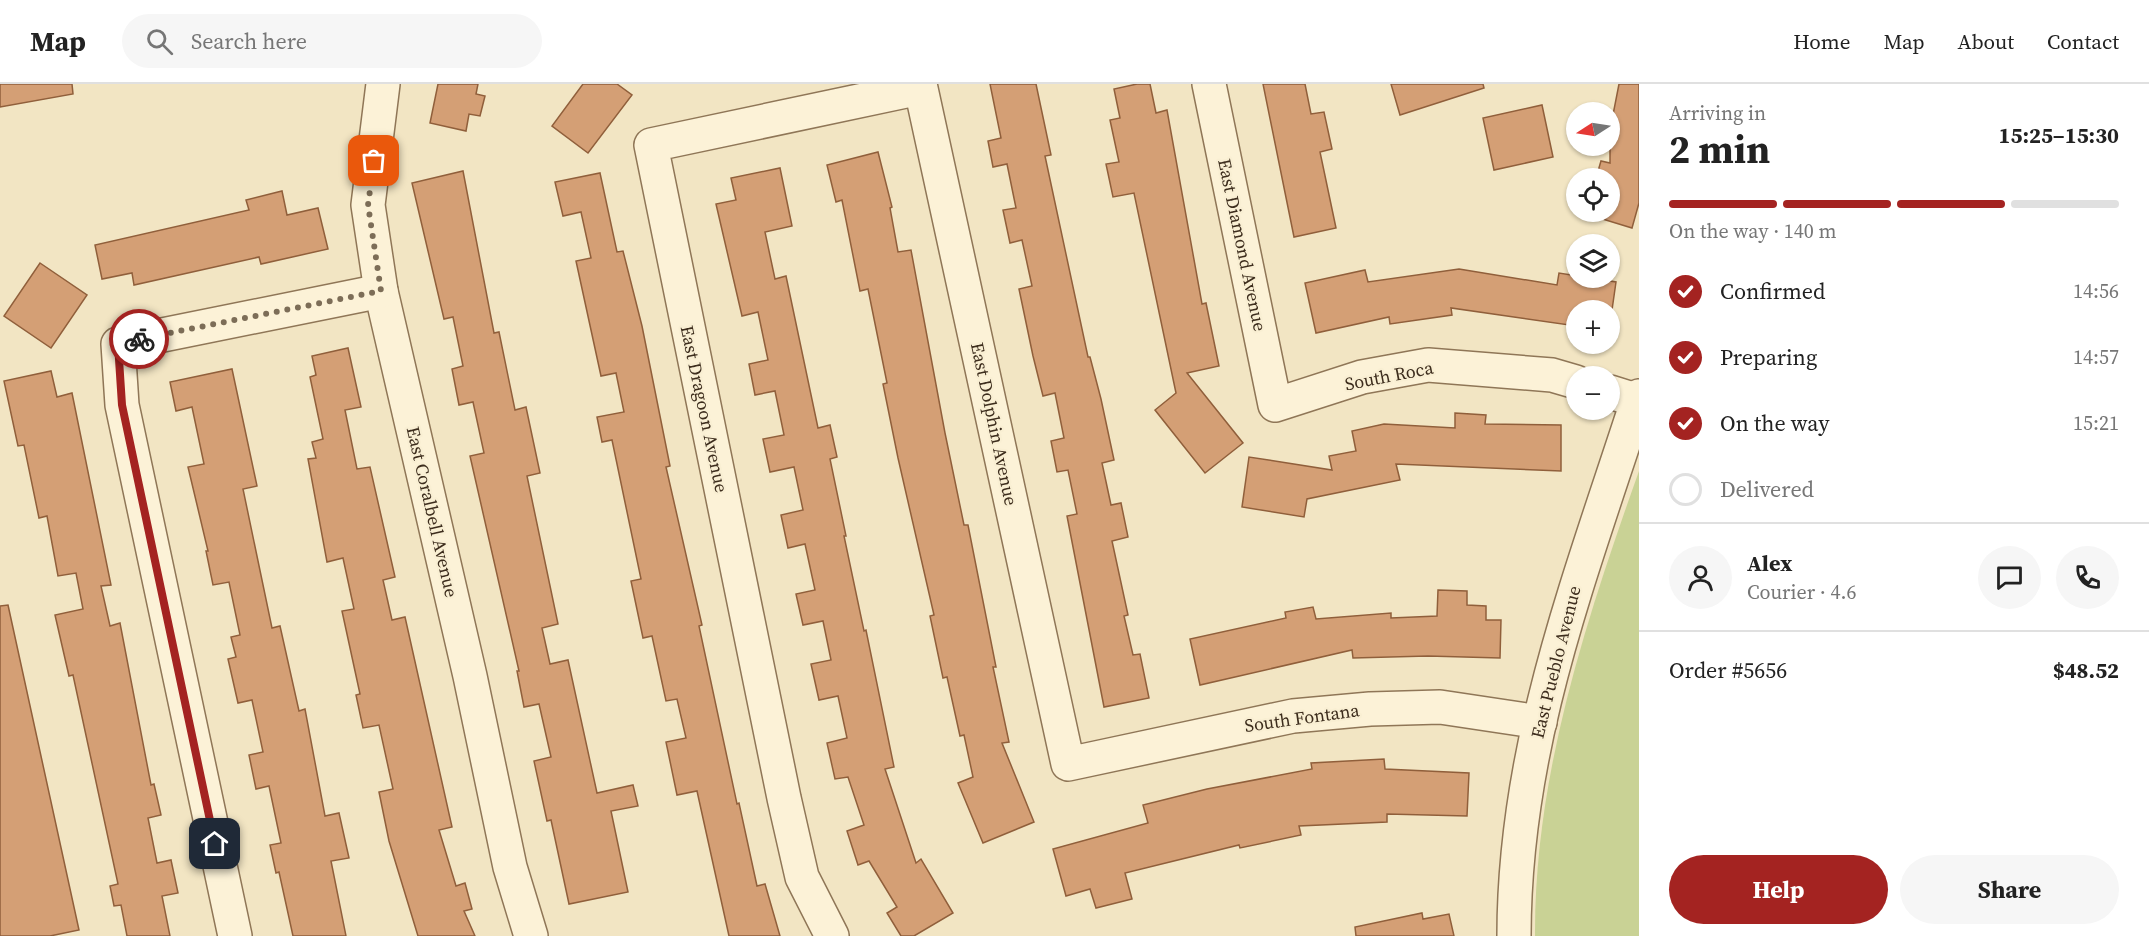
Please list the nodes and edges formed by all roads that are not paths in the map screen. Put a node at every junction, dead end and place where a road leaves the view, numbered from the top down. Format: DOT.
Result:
graph roads {
  1 [pos="383,84"];
  2 [pos="1209,84"];
  3 [pos="920,86"];
  4 [pos="381,291"];
  5 [pos="1566,379"];
  6 [pos="1631,397"];
  7 [pos="1275,405"];
  8 [pos="1540,722"];
  9 [pos="1068,764"];
  10 [pos="235,936"];
  11 [pos="531,936"];
  12 [pos="832,936"];
  13 [pos="1514,936"];
  1 -- 4 [label="street, East Coralbell Avenue"];
  2 -- 7 [label="street, East Diamond Avenue"];
  3 -- 9 [label="street, East Dolphin Avenue"];
  3 -- 12 [label="street, East Dragoon Avenue"];
  4 -- 10 [label="street"];
  4 -- 11 [label="street, East Coralbell Avenue"];
  5 -- 7 [label="street, South Roca"];
  6 -- 8 [label="street, East Pueblo Avenue"];
  8 -- 9 [label="street, South Fontana"];
  8 -- 13 [label="street, East Pueblo Avenue"];
}
